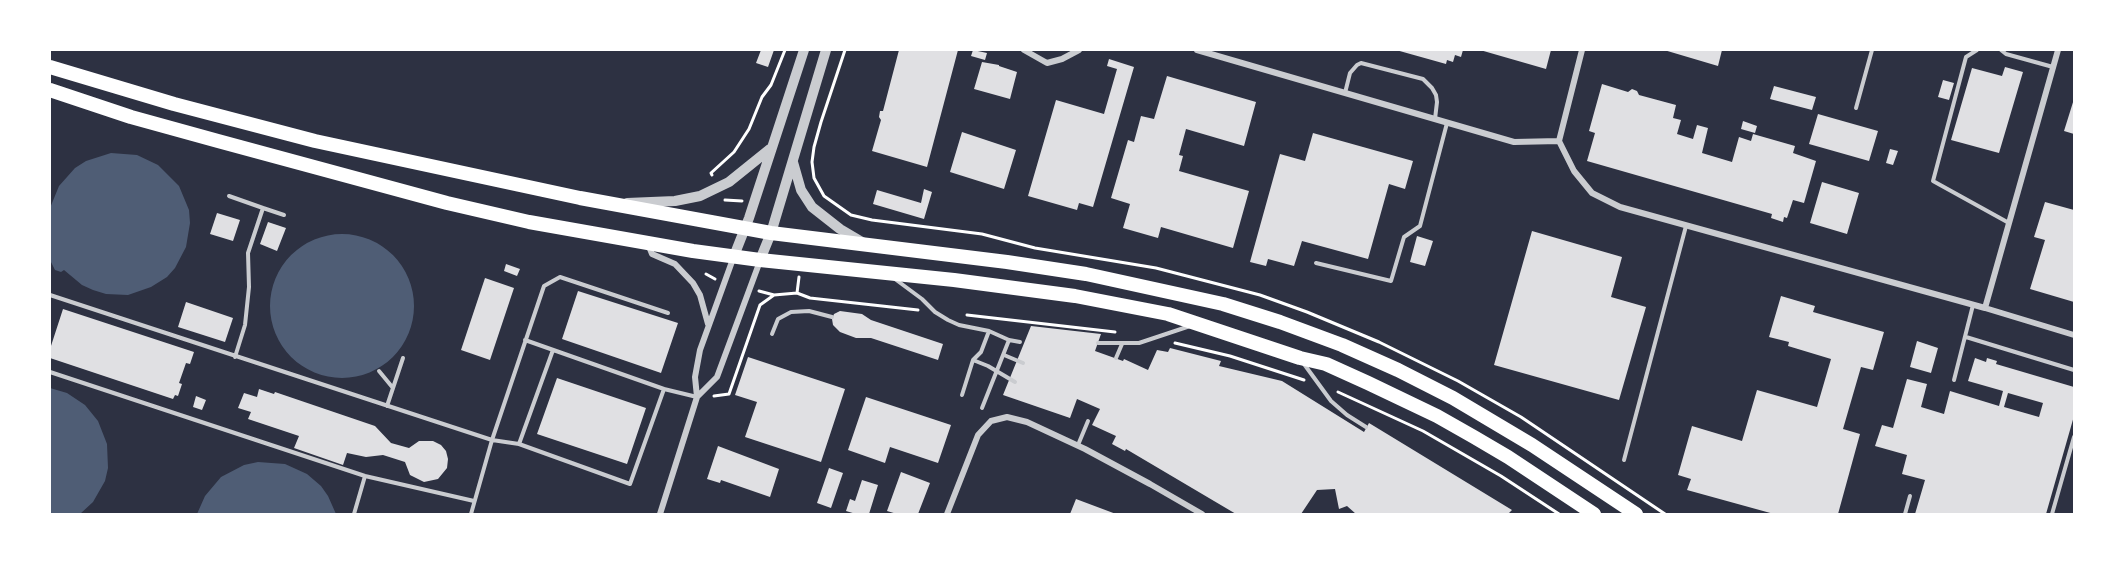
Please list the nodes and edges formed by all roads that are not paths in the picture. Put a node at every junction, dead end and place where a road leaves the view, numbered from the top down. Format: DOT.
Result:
graph roads {
  1 [pos="804,50"];
  2 [pos="826,50"];
  3 [pos="1024,50"];
  4 [pos="1079,50"];
  5 [pos="1197,50"];
  6 [pos="1582,50"];
  7 [pos="1872,50"];
  8 [pos="1977,50"];
  9 [pos="2001,50"];
  10 [pos="2058,50"];
  11 [pos="2054,66"];
  12 [pos="50,67"];
  13 [pos="50,90"];
  14 [pos="1345,93"];
  15 [pos="1856,108"];
  16 [pos="1435,119"];
  17 [pos="1447,122"];
  18 [pos="1558,141"];
  19 [pos="770,149"];
  20 [pos="792,159"];
  21 [pos="229,196"];
  22 [pos="611,204"];
  23 [pos="263,208"];
  24 [pos="284,215"];
  25 [pos="2009,223"];
  26 [pos="1686,226"];
  27 [pos="745,228"];
  28 [pos="771,233"];
  29 [pos="648,244"];
  30 [pos="868,246"];
  31 [pos="734,256"];
  32 [pos="760,260"];
  33 [pos="1316,263"];
  34 [pos="885,272"];
  35 [pos="50,295"];
  36 [pos="1973,304"];
  37 [pos="1985,308"];
  38 [pos="668,313"];
  39 [pos="832,317"];
  40 [pos="1196,324"];
  41 [pos="708,325"];
  42 [pos="989,331"];
  43 [pos="772,334"];
  44 [pos="2074,335"];
  45 [pos="1965,336"];
  46 [pos="525,340"];
  47 [pos="1009,340"];
  48 [pos="1020,342"];
  49 [pos="1098,343"];
  50 [pos="1122,344"];
  51 [pos="553,350"];
  52 [pos="1004,355"];
  53 [pos="235,357"];
  54 [pos="403,358"];
  55 [pos="1116,358"];
  56 [pos="1300,358"];
  57 [pos="973,360"];
  58 [pos="1023,363"];
  59 [pos="2074,370"];
  60 [pos="379,371"];
  61 [pos="997,371"];
  62 [pos="50,372"];
  63 [pos="1954,380"];
  64 [pos="1016,382"];
  65 [pos="393,388"];
  66 [pos="664,389"];
  67 [pos="962,395"];
  68 [pos="697,397"];
  69 [pos="387,406"];
  70 [pos="982,408"];
  71 [pos="1088,421"];
  72 [pos="1366,428"];
  73 [pos="2074,437"];
  74 [pos="492,440"];
  75 [pos="519,444"];
  76 [pos="1078,446"];
  77 [pos="1624,460"];
  78 [pos="365,476"];
  79 [pos="1910,496"];
  80 [pos="474,501"];
  81 [pos="354,514"];
  82 [pos="471,514"];
  83 [pos="660,514"];
  84 [pos="947,514"];
  85 [pos="1202,514"];
  86 [pos="1594,514"];
  87 [pos="1636,514"];
  88 [pos="1905,514"];
  89 [pos="2052,514"];
  1 -- 19 [label="street"];
  2 -- 20 [label="street"];
  3 -- 4 [label="street"];
  5 -- 14 [label="street"];
  6 -- 18 [label="street"];
  7 -- 15 [label="lane"];
  8 -- 25 [label="lane"];
  9 -- 11 [label="lane"];
  10 -- 11 [label="street"];
  11 -- 25 [label="street"];
  12 -- 22 [label="main road"];
  13 -- 29 [label="main road"];
  14 -- 16 [label="street"];
  14 -- 16 [label="lane"];
  16 -- 17 [label="street"];
  17 -- 18 [label="street"];
  17 -- 33 [label="lane"];
  18 -- 26 [label="street"];
  19 -- 22 [label="street"];
  19 -- 27 [label="street"];
  20 -- 28 [label="street"];
  20 -- 30 [label="street"];
  21 -- 23 [label="lane"];
  22 -- 27 [label="main road"];
  23 -- 24 [label="lane"];
  23 -- 53 [label="lane"];
  25 -- 37 [label="street"];
  26 -- 36 [label="street"];
  26 -- 77 [label="lane"];
  27 -- 28 [label="main road"];
  27 -- 31 [label="street"];
  28 -- 30 [label="main road"];
  28 -- 32 [label="street"];
  29 -- 31 [label="main road"];
  29 -- 41 [label="street"];
  30 -- 87 [label="main road"];
  31 -- 32 [label="main road"];
  31 -- 41 [label="street"];
  32 -- 34 [label="main road"];
  32 -- 68 [label="street"];
  34 -- 40 [label="main road"];
  34 -- 42 [label="lane"];
  35 -- 53 [label="lane"];
  36 -- 37 [label="street"];
  36 -- 45 [label="lane"];
  37 -- 44 [label="street"];
  38 -- 46 [label="lane"];
  39 -- 43 [label="lane"];
  40 -- 50 [label="lane"];
  40 -- 56 [label="main road"];
  41 -- 68 [label="street"];
  42 -- 47 [label="lane"];
  42 -- 57 [label="lane"];
  45 -- 59 [label="lane"];
  45 -- 63 [label="lane"];
  46 -- 51 [label="lane"];
  46 -- 74 [label="lane"];
  47 -- 48 [label="lane"];
  47 -- 52 [label="lane"];
  49 -- 50 [label="lane"];
  50 -- 55 [label="lane"];
  51 -- 66 [label="lane"];
  51 -- 75 [label="lane"];
  52 -- 58 [label="lane"];
  52 -- 61 [label="lane"];
  53 -- 69 [label="lane"];
  54 -- 65 [label="lane"];
  56 -- 72 [label="lane"];
  56 -- 86 [label="main road"];
  57 -- 61 [label="lane"];
  57 -- 67 [label="lane"];
  60 -- 65 [label="lane"];
  61 -- 64 [label="lane"];
  61 -- 70 [label="lane"];
  62 -- 78 [label="lane"];
  65 -- 69 [label="lane"];
  66 -- 68 [label="lane"];
  66 -- 75 [label="lane"];
  68 -- 83 [label="street"];
  69 -- 74 [label="lane"];
  71 -- 76 [label="lane"];
  73 -- 89 [label="lane"];
  74 -- 75 [label="lane"];
  74 -- 80 [label="lane"];
  76 -- 84 [label="street"];
  76 -- 85 [label="street"];
  78 -- 80 [label="lane"];
  78 -- 81 [label="lane"];
  79 -- 88 [label="lane"];
  80 -- 82 [label="lane"];
}
